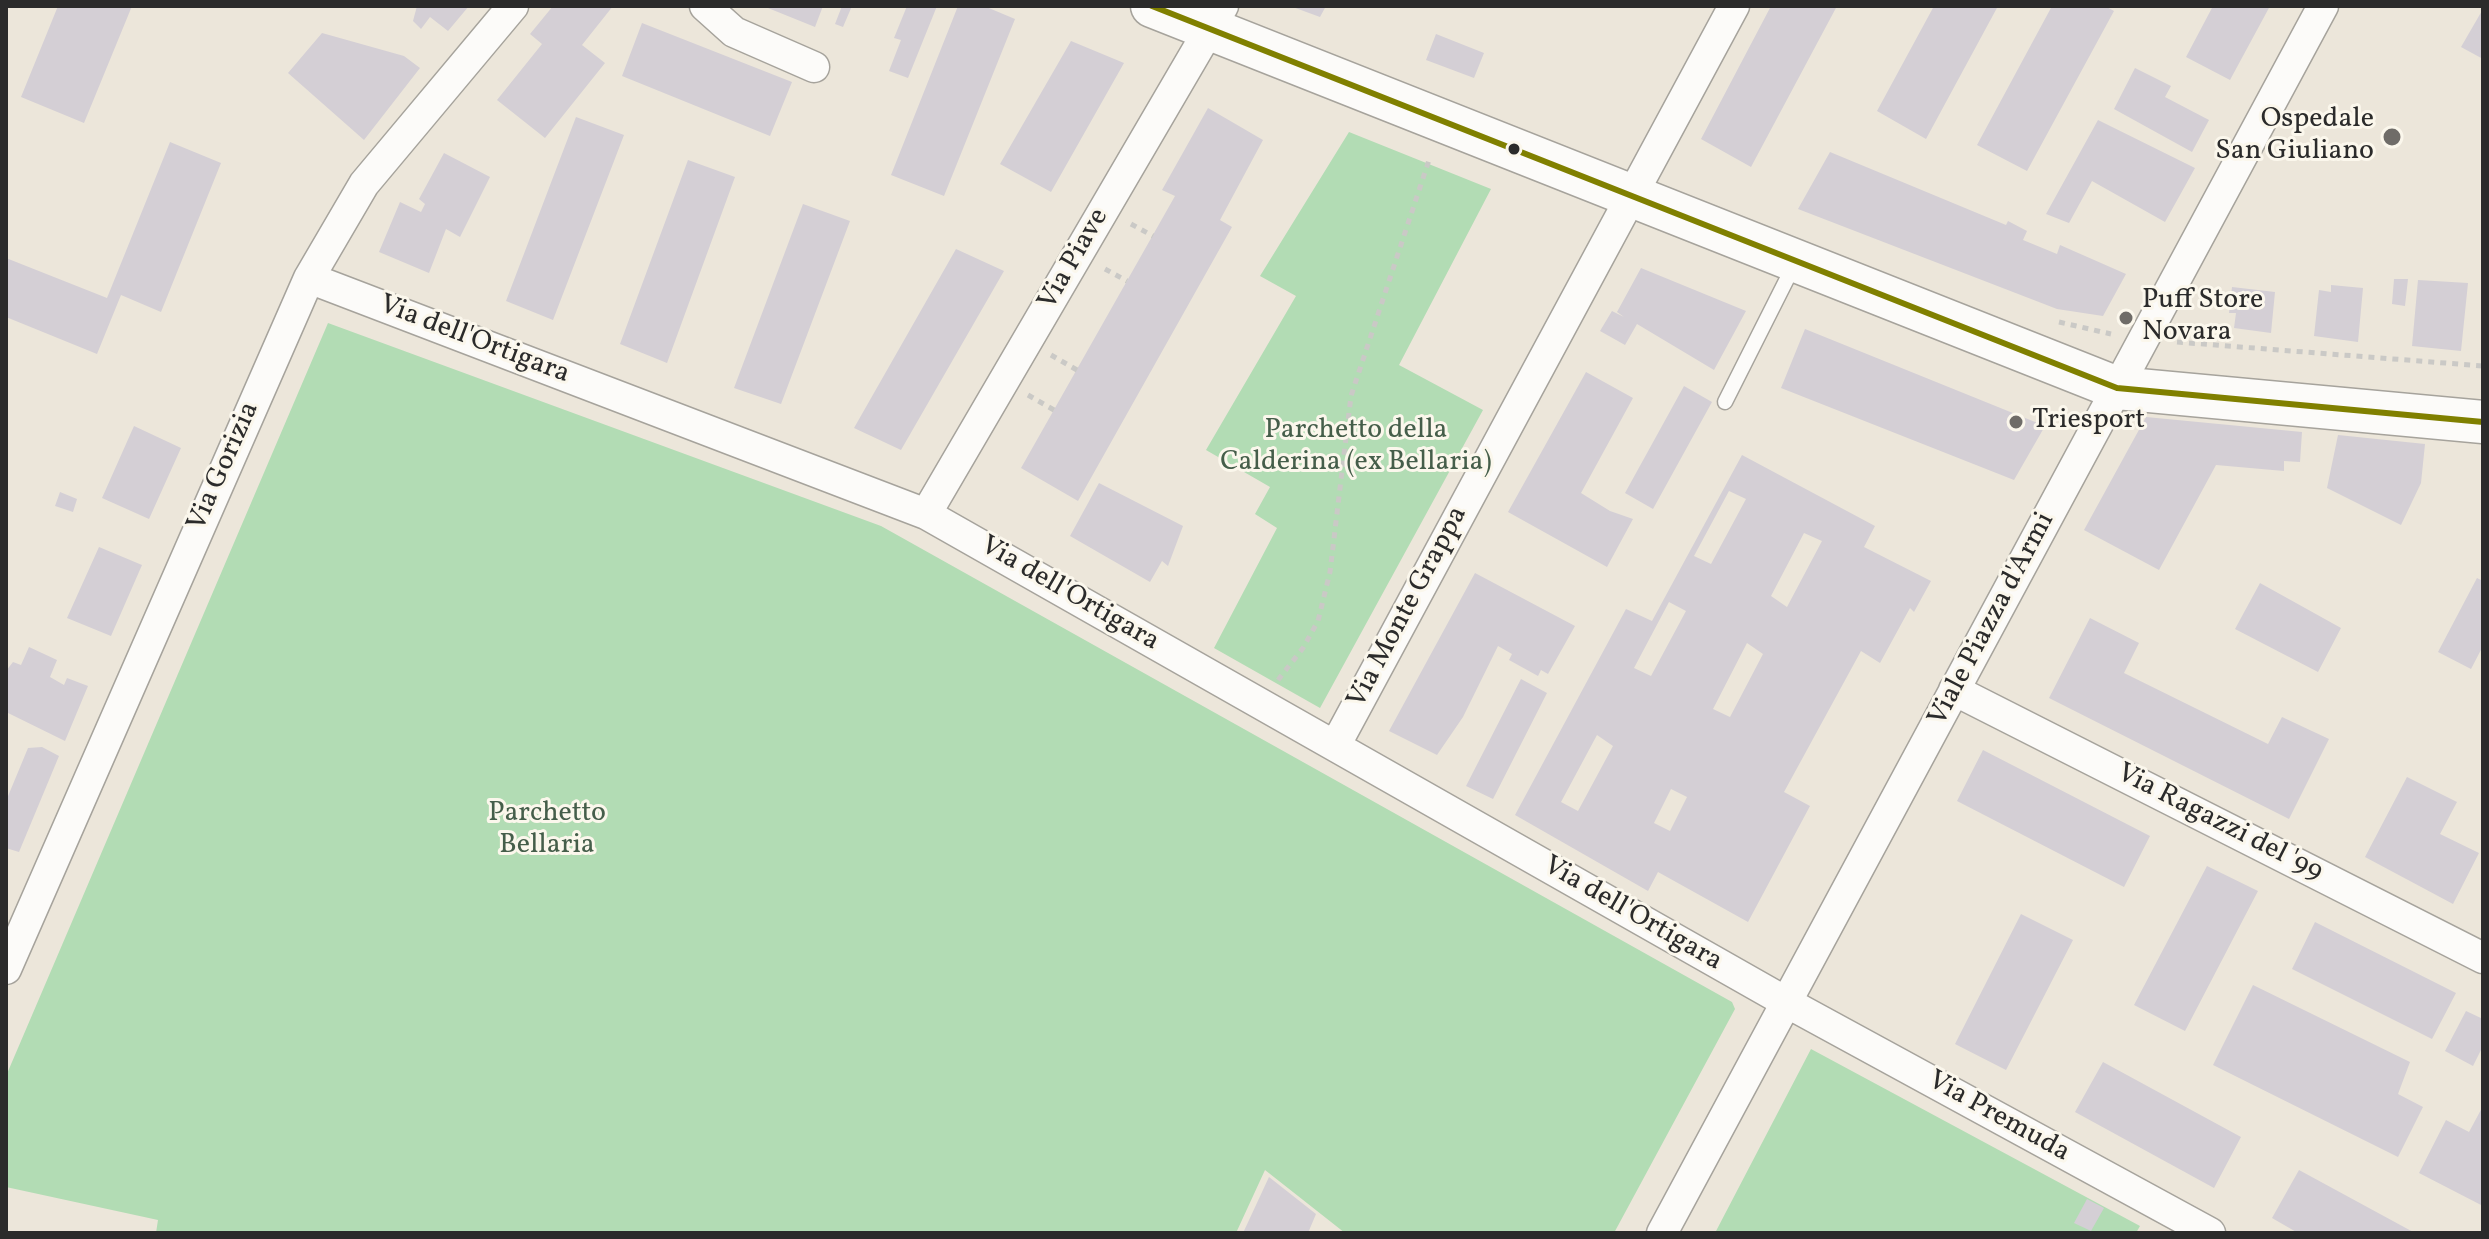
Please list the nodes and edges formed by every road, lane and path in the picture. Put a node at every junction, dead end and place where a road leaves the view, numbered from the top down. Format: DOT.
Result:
graph roads {
  1 [pos="513,6"];
  2 [pos="705,6"];
  3 [pos="1152,6"];
  4 [pos="1734,6"];
  5 [pos="2323,6"];
  6 [pos="1216,18"];
  7 [pos="814,67"];
  8 [pos="1430,157"];
  9 [pos="1629,195"];
  10 [pos="1123,220"];
  11 [pos="1153,236"];
  12 [pos="1796,261"];
  13 [pos="1097,264"];
  14 [pos="309,278"];
  15 [pos="1127,281"];
  16 [pos="2176,342"];
  17 [pos="1046,353"];
  18 [pos="2483,366"];
  19 [pos="1077,370"];
  20 [pos="2117,388"];
  21 [pos="1024,392"];
  22 [pos="1725,402"];
  23 [pos="1054,410"];
  24 [pos="2483,422"];
  25 [pos="926,514"];
  26 [pos="1274,684"];
  27 [pos="1954,690"];
  28 [pos="1335,746"];
  29 [pos="2483,958"];
  30 [pos="6,969"];
  31 [pos="1786,1002"];
  32 [pos="1662,1233"];
  33 [pos="2210,1233"];
  1 -- 14 [label="street, Via Gorizia"];
  2 -- 7 [label="street"];
  3 -- 6 [label="main road"];
  4 -- 9 [label="street, Via Monte Grappa"];
  5 -- 20 [label="street, Viale Piazza d'Armi"];
  6 -- 9 [label="main road"];
  6 -- 25 [label="street, Via Piave"];
  8 -- 26 [label="path"];
  9 -- 12 [label="main road"];
  9 -- 28 [label="street, Via Monte Grappa"];
  10 -- 11 [label="path"];
  12 -- 20 [label="main road"];
  12 -- 22 [label="lane"];
  13 -- 15 [label="path"];
  14 -- 25 [label="street, Via dell'Ortigara"];
  14 -- 30 [label="street, Via Gorizia"];
  16 -- 18 [label="path"];
  17 -- 19 [label="path"];
  20 -- 24 [label="main road"];
  20 -- 27 [label="street, Viale Piazza d'Armi"];
  21 -- 23 [label="path"];
  25 -- 28 [label="street, Via dell'Ortigara"];
  27 -- 29 [label="street, Via Ragazzi del '99"];
  27 -- 31 [label="street, Viale Piazza d'Armi"];
  28 -- 31 [label="street, Via dell'Ortigara"];
  31 -- 32 [label="street, Viale Piazza d'Armi"];
  31 -- 33 [label="street, Via Premuda"];
}
